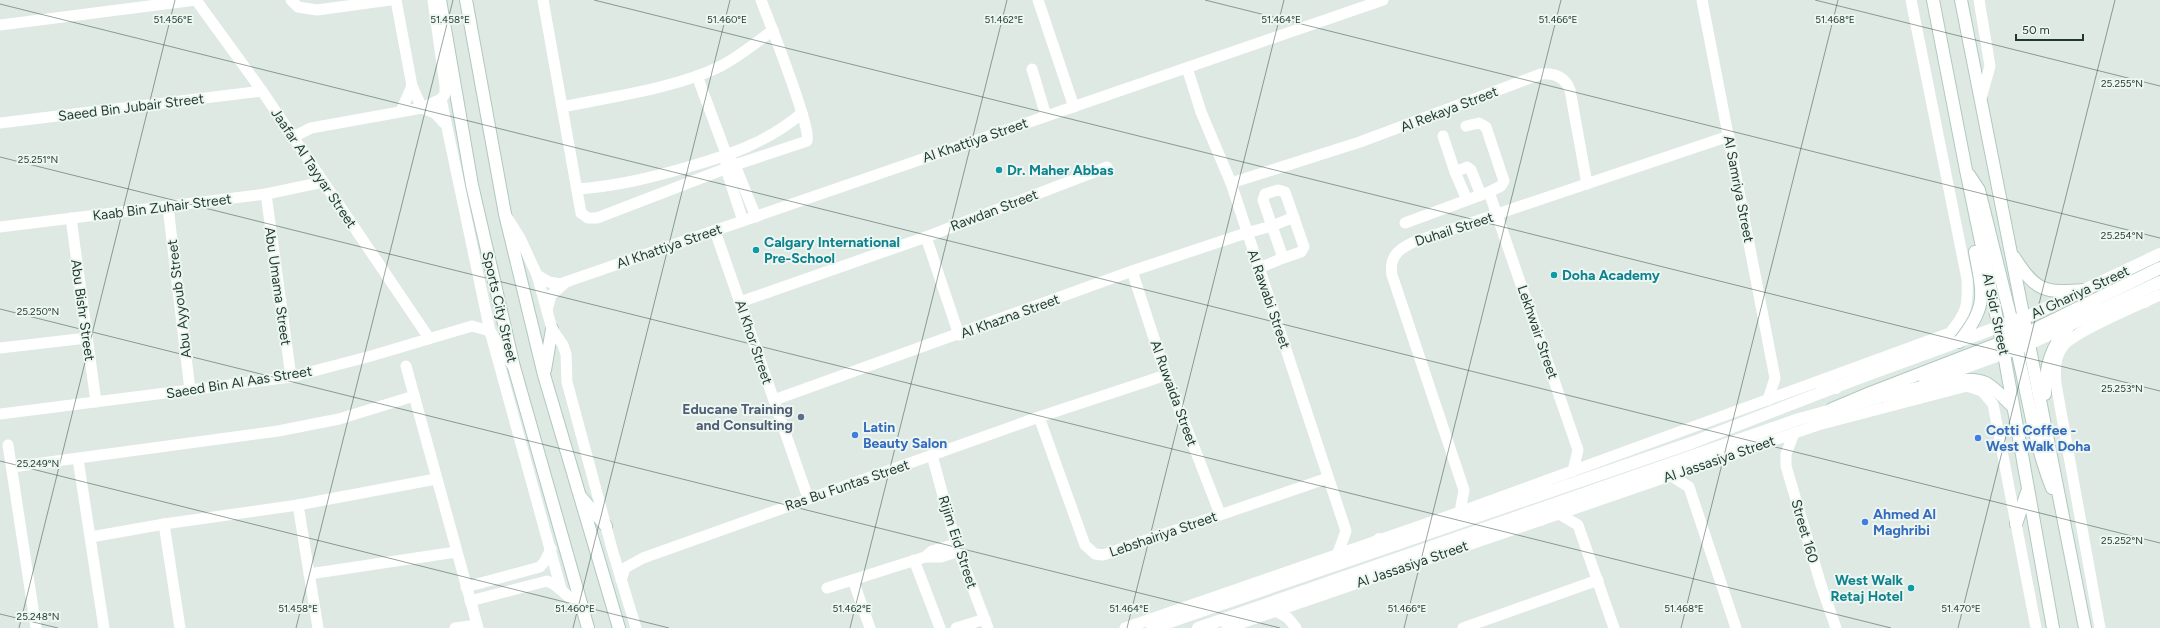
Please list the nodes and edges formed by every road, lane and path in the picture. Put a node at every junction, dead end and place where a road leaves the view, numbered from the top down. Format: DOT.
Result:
graph roads {
  1 [pos="196,0"];
  2 [pos="291,0"];
  3 [pos="390,0"];
  4 [pos="396,0"];
  5 [pos="433,0"];
  6 [pos="440,0"];
  7 [pos="466,0"];
  8 [pos="543,0"];
  9 [pos="761,0"];
  10 [pos="1038,0"];
  11 [pos="1383,0"];
  12 [pos="1702,0"];
  13 [pos="1911,0"];
  14 [pos="1933,0"];
  15 [pos="1961,0"];
  16 [pos="1979,0"];
  17 [pos="0,25"];
  18 [pos="773,30"];
  19 [pos="1187,68"];
  20 [pos="1032,70"];
  21 [pos="697,76"];
  22 [pos="412,86"];
  23 [pos="262,91"];
  24 [pos="1981,98"];
  25 [pos="441,99"];
  26 [pos="562,107"];
  27 [pos="1074,107"];
  28 [pos="422,108"];
  29 [pos="401,111"];
  30 [pos="802,113"];
  31 [pos="1046,116"];
  32 [pos="0,123"];
  33 [pos="445,125"];
  34 [pos="1466,126"];
  35 [pos="1443,136"];
  36 [pos="1729,136"];
  37 [pos="293,137"];
  38 [pos="727,156"];
  39 [pos="1108,166"];
  40 [pos="731,167"];
  41 [pos="1966,170"];
  42 [pos="1455,172"];
  43 [pos="650,178"];
  44 [pos="323,182"];
  45 [pos="1231,183"];
  46 [pos="1587,184"];
  47 [pos="578,189"];
  48 [pos="266,194"];
  49 [pos="1485,194"];
  50 [pos="653,198"];
  51 [pos="1466,200"];
  52 [pos="168,207"];
  53 [pos="505,214"];
  54 [pos="1498,215"];
  55 [pos="756,216"];
  56 [pos="1294,217"];
  57 [pos="71,218"];
  58 [pos="743,221"];
  59 [pos="1405,223"];
  60 [pos="1272,226"];
  61 [pos="0,227"];
  62 [pos="715,231"];
  63 [pos="1246,232"];
  64 [pos="926,237"];
  65 [pos="2012,253"];
  66 [pos="2160,254"];
  67 [pos="1283,258"];
  68 [pos="1259,268"];
  69 [pos="2160,268"];
  70 [pos="1132,271"];
  71 [pos="537,275"];
  72 [pos="568,281"];
  73 [pos="2160,282"];
  74 [pos="2084,290"];
  75 [pos="2160,295"];
  76 [pos="2126,299"];
  77 [pos="484,301"];
  78 [pos="740,302"];
  79 [pos="2145,302"];
  80 [pos="546,310"];
  81 [pos="2024,318"];
  82 [pos="2011,323"];
  83 [pos="472,326"];
  84 [pos="2069,326"];
  85 [pos="1998,327"];
  86 [pos="552,329"];
  87 [pos="490,331"];
  88 [pos="959,335"];
  89 [pos="87,338"];
  90 [pos="429,338"];
  91 [pos="2019,339"];
  92 [pos="1959,342"];
  93 [pos="0,348"];
  94 [pos="2003,348"];
  95 [pos="406,366"];
  96 [pos="514,367"];
  97 [pos="544,375"];
  98 [pos="1166,375"];
  99 [pos="290,377"];
  100 [pos="1775,378"];
  101 [pos="1818,382"];
  102 [pos="1836,388"];
  103 [pos="190,390"];
  104 [pos="1792,391"];
  105 [pos="414,396"];
  106 [pos="1885,396"];
  107 [pos="774,400"];
  108 [pos="1768,400"];
  109 [pos="96,402"];
  110 [pos="2012,406"];
  111 [pos="1828,410"];
  112 [pos="0,414"];
  113 [pos="1039,417"];
  114 [pos="2044,418"];
  115 [pos="1818,425"];
  116 [pos="1794,433"];
  117 [pos="8,445"];
  118 [pos="1578,450"];
  119 [pos="932,455"];
  120 [pos="78,459"];
  121 [pos="1597,462"];
  122 [pos="1697,465"];
  123 [pos="12,468"];
  124 [pos="1573,471"];
  125 [pos="1670,475"];
  126 [pos="1328,478"];
  127 [pos="436,479"];
  128 [pos="1546,481"];
  129 [pos="1612,484"];
  130 [pos="1689,487"];
  131 [pos="1464,490"];
  132 [pos="2028,491"];
  133 [pos="578,494"];
  134 [pos="1609,496"];
  135 [pos="1533,497"];
  136 [pos="808,498"];
  137 [pos="1484,503"];
  138 [pos="298,506"];
  139 [pos="1584,506"];
  140 [pos="1460,512"];
  141 [pos="1528,513"];
  142 [pos="2062,513"];
  143 [pos="1220,514"];
  144 [pos="1559,514"];
  145 [pos="1541,520"];
  146 [pos="164,524"];
  147 [pos="2016,524"];
  148 [pos="1578,525"];
  149 [pos="606,526"];
  150 [pos="1346,532"];
  151 [pos="91,537"];
  152 [pos="1379,539"];
  153 [pos="1367,543"];
  154 [pos="1397,544"];
  155 [pos="957,547"];
  156 [pos="551,549"];
  157 [pos="612,549"];
  158 [pos="456,552"];
  159 [pos="1338,553"];
  160 [pos="642,558"];
  161 [pos="1323,558"];
  162 [pos="914,560"];
  163 [pos="1314,572"];
  164 [pos="309,574"];
  165 [pos="621,580"];
  166 [pos="853,580"];
  167 [pos="1598,580"];
  168 [pos="1327,583"];
  169 [pos="466,587"];
  170 [pos="828,588"];
  171 [pos="560,589"];
  172 [pos="1323,595"];
  173 [pos="470,601"];
  174 [pos="1300,604"];
  175 [pos="2082,607"];
  176 [pos="582,608"];
  177 [pos="1276,611"];
  178 [pos="986,623"];
  179 [pos="478,626"];
  180 [pos="1295,627"];
  181 [pos="36,628"];
  182 [pos="104,628"];
  183 [pos="180,628"];
  184 [pos="318,628"];
  185 [pos="455,628"];
  186 [pos="588,628"];
  187 [pos="619,628"];
  188 [pos="636,628"];
  189 [pos="870,628"];
  190 [pos="940,628"];
  191 [pos="956,628"];
  192 [pos="1125,628"];
  193 [pos="1152,628"];
  194 [pos="1198,628"];
  195 [pos="1227,628"];
  196 [pos="1463,628"];
  197 [pos="1614,628"];
  198 [pos="1736,628"];
  199 [pos="1836,628"];
  200 [pos="2036,628"];
  201 [pos="2053,628"];
  202 [pos="2085,628"];
  203 [pos="2093,628"];
  204 [pos="2100,628"];
  1 -- 17 [label="street"];
  1 -- 23 [label="street, Jaafar Al Tayyar Street"];
  2 -- 3 [label="street"];
  4 -- 22 [label="street"];
  5 -- 25 [label="street, Sports City Street"];
  6 -- 96 [label="main road, Sports City Street"];
  7 -- 53 [label="main road, Sports City Street"];
  8 -- 26 [label="street"];
  9 -- 18 [label="street"];
  10 -- 27 [label="street"];
  11 -- 19 [label="street, Al Khattiya Street"];
  12 -- 36 [label="street, Al Samriya Street"];
  13 -- 101 [label="street, Al Sidr Street"];
  14 -- 41 [label="main road, Al Sidr Street"];
  15 -- 24 [label="main road, Al Sidr Street"];
  16 -- 24 [label="street, Al Sidr Street"];
  18 -- 21 [label="street"];
  18 -- 30 [label="street"];
  19 -- 27 [label="street, Al Khattiya Street"];
  19 -- 45 [label="street, Al Rawabi Street"];
  20 -- 31 [label="street"];
  21 -- 26 [label="street"];
  21 -- 38 [label="street"];
  22 -- 28 [label="street"];
  22 -- 29 [label="street"];
  23 -- 32 [label="street, Saeed Bin Jubair Street"];
  23 -- 37 [label="street, Jaafar Al Tayyar Street"];
  24 -- 65 [label="main road, Al Sidr Street"];
  25 -- 28 [label="street"];
  25 -- 33 [label="street, Sports City Street"];
  26 -- 47 [label="street"];
  27 -- 31 [label="street, Al Khattiya Street"];
  28 -- 29 [label="street"];
  28 -- 33 [label="street"];
  29 -- 37 [label="street"];
  30 -- 38 [label="street"];
  30 -- 40 [label="street"];
  31 -- 55 [label="street, Al Khattiya Street"];
  33 -- 77 [label="street, Sports City Street"];
  34 -- 49 [label="street"];
  35 -- 42 [label="street"];
  36 -- 46 [label="street, Duhail Street"];
  36 -- 100 [label="street, Al Samriya Street"];
  37 -- 44 [label="street, Jaafar Al Tayyar Street"];
  38 -- 40 [label="street"];
  38 -- 43 [label="street"];
  39 -- 64 [label="street, Rawdan Street"];
  40 -- 50 [label="street"];
  40 -- 55 [label="street"];
  40 -- 58 [label="street"];
  41 -- 82 [label="main road"];
  41 -- 85 [label="main road, Al Sidr Street"];
  41 -- 92 [label="main road"];
  42 -- 49 [label="street, Lekhwair Street"];
  42 -- 51 [label="street"];
  43 -- 47 [label="street"];
  43 -- 50 [label="street"];
  44 -- 48 [label="street, Kaab Bin Zuhair Street"];
  44 -- 90 [label="street, Jaafar Al Tayyar Street"];
  45 -- 46 [label="street, Al Rekaya Street"];
  45 -- 63 [label="street, Al Rawabi Street"];
  46 -- 54 [label="street, Duhail Street"];
  47 -- 50 [label="street"];
  48 -- 52 [label="street, Kaab Bin Zuhair Street"];
  48 -- 99 [label="street, Abu Umama Street"];
  49 -- 51 [label="street"];
  49 -- 54 [label="street, Lekhwair Street"];
  51 -- 59 [label="street"];
  52 -- 57 [label="street, Kaab Bin Zuhair Street"];
  52 -- 103 [label="street, Abu Ayyoub Street"];
  53 -- 71 [label="street, Sports City Street"];
  53 -- 97 [label="main road, Sports City Street"];
  54 -- 118 [label="street, Lekhwair Street"];
  54 -- 131 [label="street, Duhail Street"];
  55 -- 58 [label="street, Al Khattiya Street"];
  56 -- 60 [label="street, Al Khazna Street"];
  56 -- 60 [label="street"];
  56 -- 67 [label="street"];
  57 -- 61 [label="street, Kaab Bin Zuhair Street"];
  57 -- 89 [label="street, Abu Bishr Street"];
  58 -- 62 [label="street, Al Khattiya Street"];
  60 -- 63 [label="street, Al Khazna Street"];
  60 -- 67 [label="street"];
  62 -- 72 [label="street, Al Khattiya Street"];
  62 -- 78 [label="street, Al Khor Street"];
  63 -- 68 [label="street, Al Rawabi Street"];
  63 -- 70 [label="street, Al Khazna Street"];
  64 -- 78 [label="street, Rawdan Street"];
  64 -- 88 [label="street"];
  65 -- 74 [label="main road"];
  65 -- 81 [label="main road, Al Sidr Street"];
  66 -- 74 [label="main road, Al Ghariya Street"];
  67 -- 68 [label="street"];
  68 -- 126 [label="street, Al Rawabi Street"];
  69 -- 91 [label="main road"];
  70 -- 88 [label="street, Al Khazna Street"];
  70 -- 98 [label="street, Al Ruwaida Street"];
  71 -- 72 [label="street, Al Khattiya Street"];
  71 -- 80 [label="street, Sports City Street"];
  72 -- 80 [label="street, Al Khattiya Street"];
  73 -- 76 [label="main road, Al Ghariya Street"];
  74 -- 81 [label="main road, Al Ghariya Street"];
  75 -- 79 [label="street"];
  76 -- 79 [label="main road"];
  76 -- 84 [label="main road, Al Ghariya Street"];
  77 -- 83 [label="street"];
  77 -- 87 [label="street, Sports City Street"];
  78 -- 107 [label="street, Al Khor Street"];
  79 -- 204 [label="street"];
  80 -- 86 [label="street, Sports City Street"];
  81 -- 82 [label="main road, Al Ghariya Street"];
  81 -- 91 [label="main road, Al Sidr Street"];
  82 -- 85 [label="main road, Al Ghariya Street"];
  82 -- 91 [label="main road"];
  83 -- 87 [label="street"];
  83 -- 90 [label="street, Saeed Bin Al Aas Street"];
  84 -- 91 [label="main road, Al Ghariya Street"];
  84 -- 114 [label="main road"];
  85 -- 91 [label="main road"];
  85 -- 92 [label="main road, Al Jassasiya Street"];
  85 -- 94 [label="main road, Al Sidr Street"];
  86 -- 97 [label="main road"];
  86 -- 149 [label="street, Sports City Street"];
  87 -- 96 [label="street"];
  87 -- 156 [label="street, Sports City Street"];
  88 -- 107 [label="street, Al Khazna Street"];
  89 -- 93 [label="street"];
  89 -- 109 [label="street, Abu Bishr Street"];
  90 -- 99 [label="street, Saeed Bin Al Aas Street"];
  91 -- 94 [label="main road"];
  91 -- 114 [label="main road, Al Sidr Street"];
  91 -- 142 [label="main road"];
  92 -- 102 [label="main road, Al Jassasiya Street"];
  94 -- 106 [label="main road, Al Jassasiya Street"];
  94 -- 110 [label="main road, Al Sidr Street"];
  94 -- 111 [label="main road"];
  95 -- 105 [label="street"];
  96 -- 176 [label="main road, Sports City Street"];
  97 -- 133 [label="main road, Sports City Street"];
  98 -- 113 [label="street, Ras Bu Funtas Street"];
  98 -- 143 [label="street, Al Ruwaida Street"];
  99 -- 103 [label="street, Saeed Bin Al Aas Street"];
  100 -- 104 [label="street"];
  100 -- 108 [label="street, Al Samriya Street"];
  101 -- 102 [label="main road"];
  101 -- 104 [label="street"];
  102 -- 135 [label="main road, Al Jassasiya Street"];
  103 -- 109 [label="street, Saeed Bin Al Aas Street"];
  104 -- 108 [label="street"];
  105 -- 120 [label="street"];
  105 -- 127 [label="street"];
  106 -- 110 [label="main road"];
  106 -- 111 [label="main road, Al Jassasiya Street"];
  107 -- 136 [label="street, Al Khor Street"];
  108 -- 121 [label="street"];
  109 -- 112 [label="street, Saeed Bin Al Aas Street"];
  110 -- 132 [label="main road, Al Sidr Street"];
  111 -- 115 [label="main road"];
  111 -- 129 [label="main road, Al Jassasiya Street"];
  113 -- 119 [label="street, Ras Bu Funtas Street"];
  113 -- 143 [label="street, Lebshairiya Street"];
  114 -- 142 [label="main road, Al Sidr Street"];
  115 -- 116 [label="street, Al Jassasiya Street"];
  115 -- 147 [label="street, Al Jassasiya Street"];
  116 -- 122 [label="street, Al Jassasiya Street"];
  116 -- 199 [label="street, Street 160"];
  117 -- 123 [label="street"];
  118 -- 121 [label="street"];
  118 -- 124 [label="street"];
  119 -- 136 [label="street, Ras Bu Funtas Street"];
  119 -- 155 [label="street, Rijim Eid Street"];
  120 -- 123 [label="street"];
  120 -- 151 [label="street"];
  121 -- 124 [label="street"];
  122 -- 125 [label="street, Al Jassasiya Street"];
  122 -- 130 [label="street"];
  123 -- 181 [label="street"];
  124 -- 128 [label="street"];
  125 -- 130 [label="street"];
  125 -- 134 [label="street, Al Jassasiya Street"];
  126 -- 143 [label="street, Lebshairiya Street"];
  126 -- 150 [label="street, Al Rawabi Street"];
  127 -- 138 [label="street"];
  127 -- 158 [label="street"];
  128 -- 135 [label="main road"];
  128 -- 137 [label="street"];
  129 -- 134 [label="main road"];
  129 -- 141 [label="main road, Al Jassasiya Street"];
  130 -- 198 [label="street"];
  131 -- 137 [label="street"];
  131 -- 140 [label="street, Duhail Street"];
  132 -- 147 [label="main road"];
  132 -- 201 [label="main road, Al Sidr Street"];
  133 -- 149 [label="main road"];
  133 -- 187 [label="main road, Sports City Street"];
  134 -- 139 [label="street, Al Jassasiya Street"];
  135 -- 154 [label="main road, Al Jassasiya Street"];
  136 -- 160 [label="street, Ras Bu Funtas Street"];
  137 -- 140 [label="street"];
  138 -- 146 [label="street"];
  138 -- 164 [label="street"];
  139 -- 144 [label="street, Al Jassasiya Street"];
  139 -- 148 [label="street"];
  140 -- 152 [label="street"];
  141 -- 145 [label="main road"];
  141 -- 168 [label="main road, Al Jassasiya Street"];
  142 -- 175 [label="main road, Al Sidr Street"];
  144 -- 145 [label="street, Al Jassasiya Street"];
  144 -- 148 [label="street"];
  145 -- 172 [label="street, Al Jassasiya Street"];
  146 -- 151 [label="street"];
  146 -- 183 [label="street"];
  147 -- 200 [label="street, Al Jassasiya Street"];
  148 -- 167 [label="street"];
  149 -- 157 [label="street, Sports City Street"];
  150 -- 153 [label="street"];
  150 -- 159 [label="street"];
  151 -- 182 [label="street"];
  152 -- 153 [label="street"];
  152 -- 154 [label="main road"];
  153 -- 159 [label="street"];
  154 -- 163 [label="main road, Al Jassasiya Street"];
  155 -- 162 [label="street"];
  155 -- 178 [label="street, Rijim Eid Street"];
  156 -- 169 [label="street"];
  156 -- 171 [label="street, Sports City Street"];
  157 -- 160 [label="street, Ras Bu Funtas Street"];
  157 -- 165 [label="street, Sports City Street"];
  158 -- 164 [label="street"];
  158 -- 169 [label="street"];
  159 -- 161 [label="street"];
  160 -- 165 [label="street, Ras Bu Funtas Street"];
  161 -- 163 [label="main road"];
  161 -- 192 [label="street"];
  162 -- 166 [label="street"];
  162 -- 190 [label="street"];
  163 -- 193 [label="main road, Al Jassasiya Street"];
  164 -- 184 [label="street"];
  165 -- 188 [label="street, Sports City Street"];
  166 -- 170 [label="street"];
  166 -- 189 [label="street"];
  167 -- 196 [label="street"];
  167 -- 197 [label="street"];
  168 -- 172 [label="main road"];
  168 -- 194 [label="main road, Al Jassasiya Street"];
  169 -- 173 [label="street"];
  171 -- 173 [label="street"];
  171 -- 176 [label="street"];
  172 -- 174 [label="street, Al Jassasiya Street"];
  173 -- 179 [label="street"];
  174 -- 177 [label="street, Al Jassasiya Street"];
  174 -- 180 [label="street"];
  175 -- 202 [label="main road, Al Sidr Street"];
  175 -- 203 [label="main road"];
  176 -- 186 [label="main road, Sports City Street"];
  177 -- 180 [label="street"];
  177 -- 195 [label="street, Al Jassasiya Street"];
  178 -- 191 [label="street"];
  179 -- 185 [label="street"];
}
